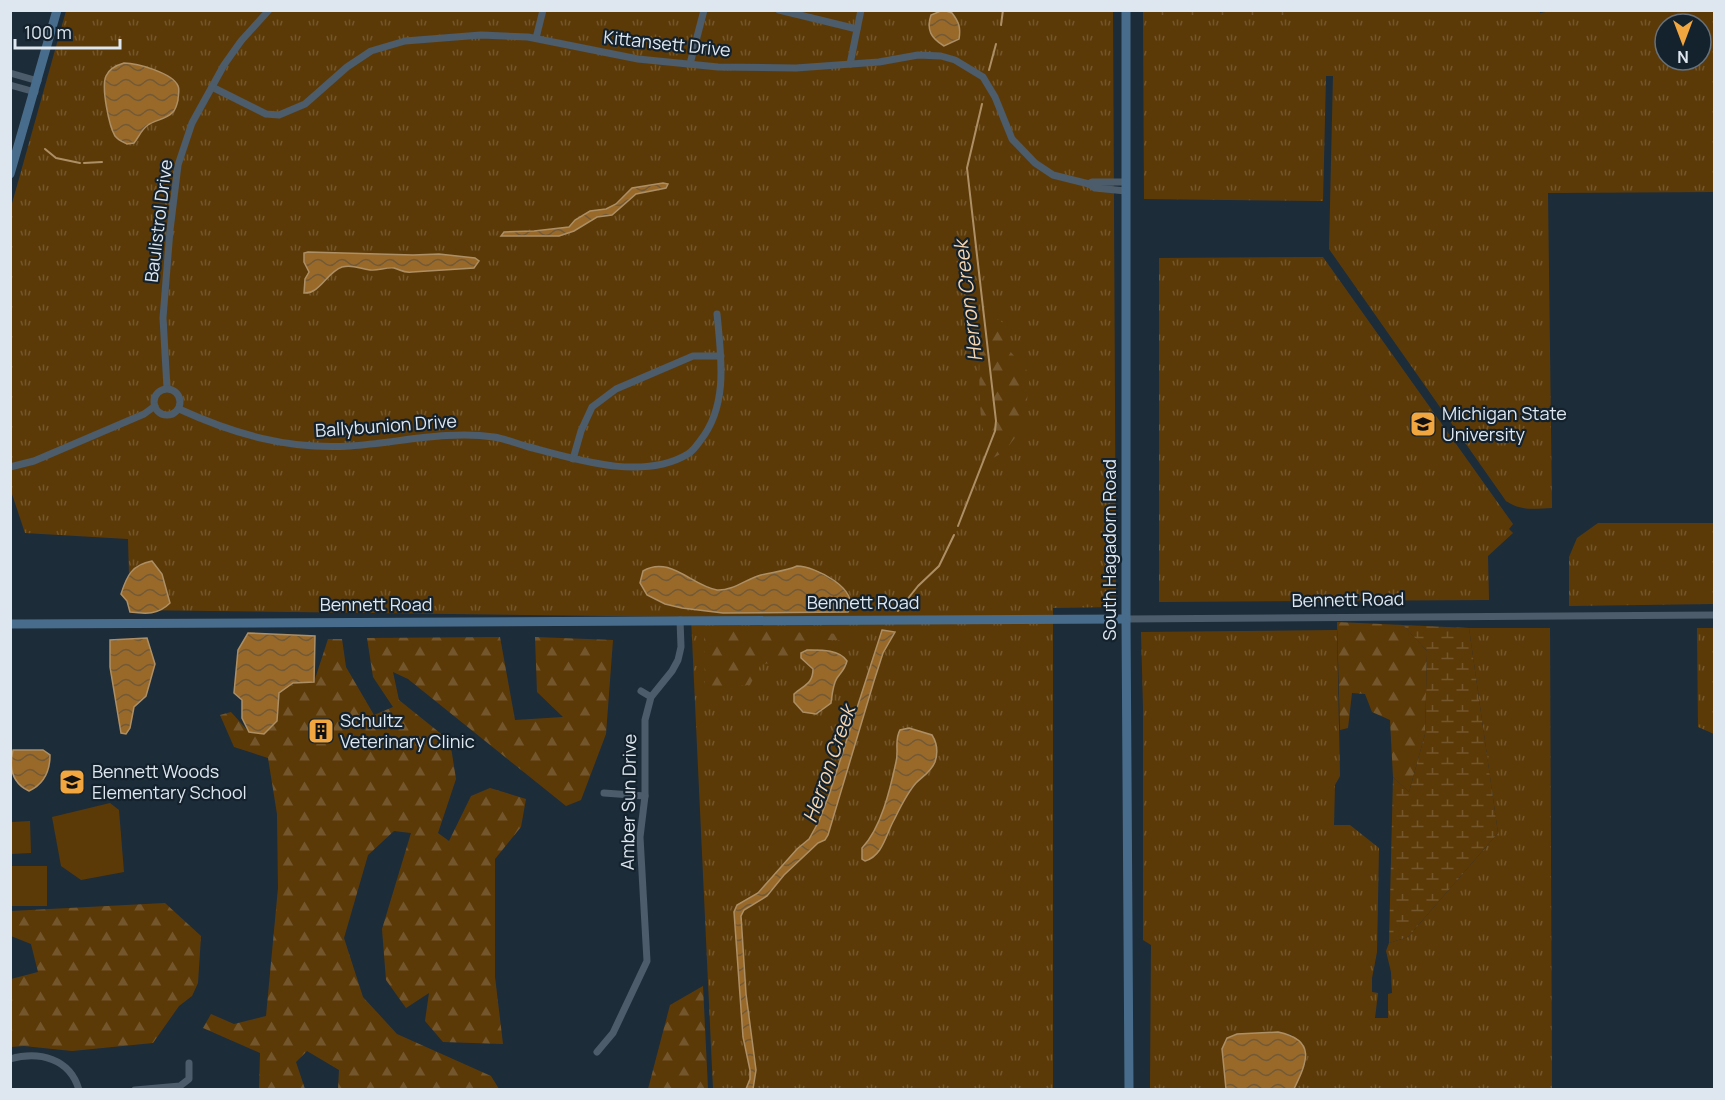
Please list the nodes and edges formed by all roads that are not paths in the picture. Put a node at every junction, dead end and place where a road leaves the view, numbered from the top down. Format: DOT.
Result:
graph roads {
  1 [pos="57,10"];
  2 [pos="269,10"];
  3 [pos="543,10"];
  4 [pos="704,10"];
  5 [pos="779,10"];
  6 [pos="861,10"];
  7 [pos="1126,10"];
  8 [pos="857,29"];
  9 [pos="536,38"];
  10 [pos="690,64"];
  11 [pos="849,64"];
  12 [pos="10,73"];
  13 [pos="38,81"];
  14 [pos="10,85"];
  15 [pos="212,87"];
  16 [pos="35,93"];
  17 [pos="10,174"];
  18 [pos="1126,186"];
  19 [pos="717,314"];
  20 [pos="721,356"];
  21 [pos="167,388"];
  22 [pos="155,406"];
  23 [pos="179,409"];
  24 [pos="573,459"];
  25 [pos="10,467"];
  26 [pos="1714,615"];
  27 [pos="1126,619"];
  28 [pos="680,620"];
  29 [pos="10,624"];
  30 [pos="641,691"];
  31 [pos="651,697"];
  32 [pos="604,792"];
  33 [pos="645,796"];
  34 [pos="597,1052"];
  35 [pos="10,1059"];
  36 [pos="189,1063"];
  37 [pos="79,1089"];
  38 [pos="135,1089"];
  39 [pos="1129,1089"];
  1 -- 13 [label="street"];
  2 -- 15 [label="street, Baulistrol Drive"];
  3 -- 9 [label="street"];
  4 -- 10 [label="street"];
  5 -- 8 [label="street"];
  6 -- 8 [label="street"];
  7 -- 18 [label="street, South Hagadorn Road"];
  8 -- 11 [label="street"];
  9 -- 10 [label="street, Kittansett Drive"];
  9 -- 15 [label="street, Kittansett Drive"];
  10 -- 11 [label="street, Kittansett Drive"];
  11 -- 18 [label="street, Kittansett Drive"];
  12 -- 13 [label="street"];
  13 -- 16 [label="street"];
  14 -- 16 [label="street"];
  15 -- 21 [label="street, Baulistrol Drive"];
  16 -- 17 [label="street"];
  18 -- 27 [label="street, South Hagadorn Road"];
  19 -- 20 [label="street, Ballybunion Drive"];
  20 -- 24 [label="street"];
  20 -- 24 [label="street, Ballybunion Drive"];
  21 -- 22 [label="street"];
  21 -- 23 [label="street"];
  22 -- 23 [label="street"];
  22 -- 25 [label="street"];
  23 -- 24 [label="street, Ballybunion Drive"];
  26 -- 27 [label="street, Bennett Road"];
  27 -- 28 [label="street, Bennett Road"];
  27 -- 39 [label="street, South Hagadorn Road"];
  28 -- 29 [label="street, Bennett Road"];
  28 -- 31 [label="street, Amber Sun Drive"];
  30 -- 31 [label="street"];
  31 -- 33 [label="street, Amber Sun Drive"];
  32 -- 33 [label="street"];
  33 -- 34 [label="street, Amber Sun Drive"];
  35 -- 37 [label="street"];
  36 -- 38 [label="street"];
}
